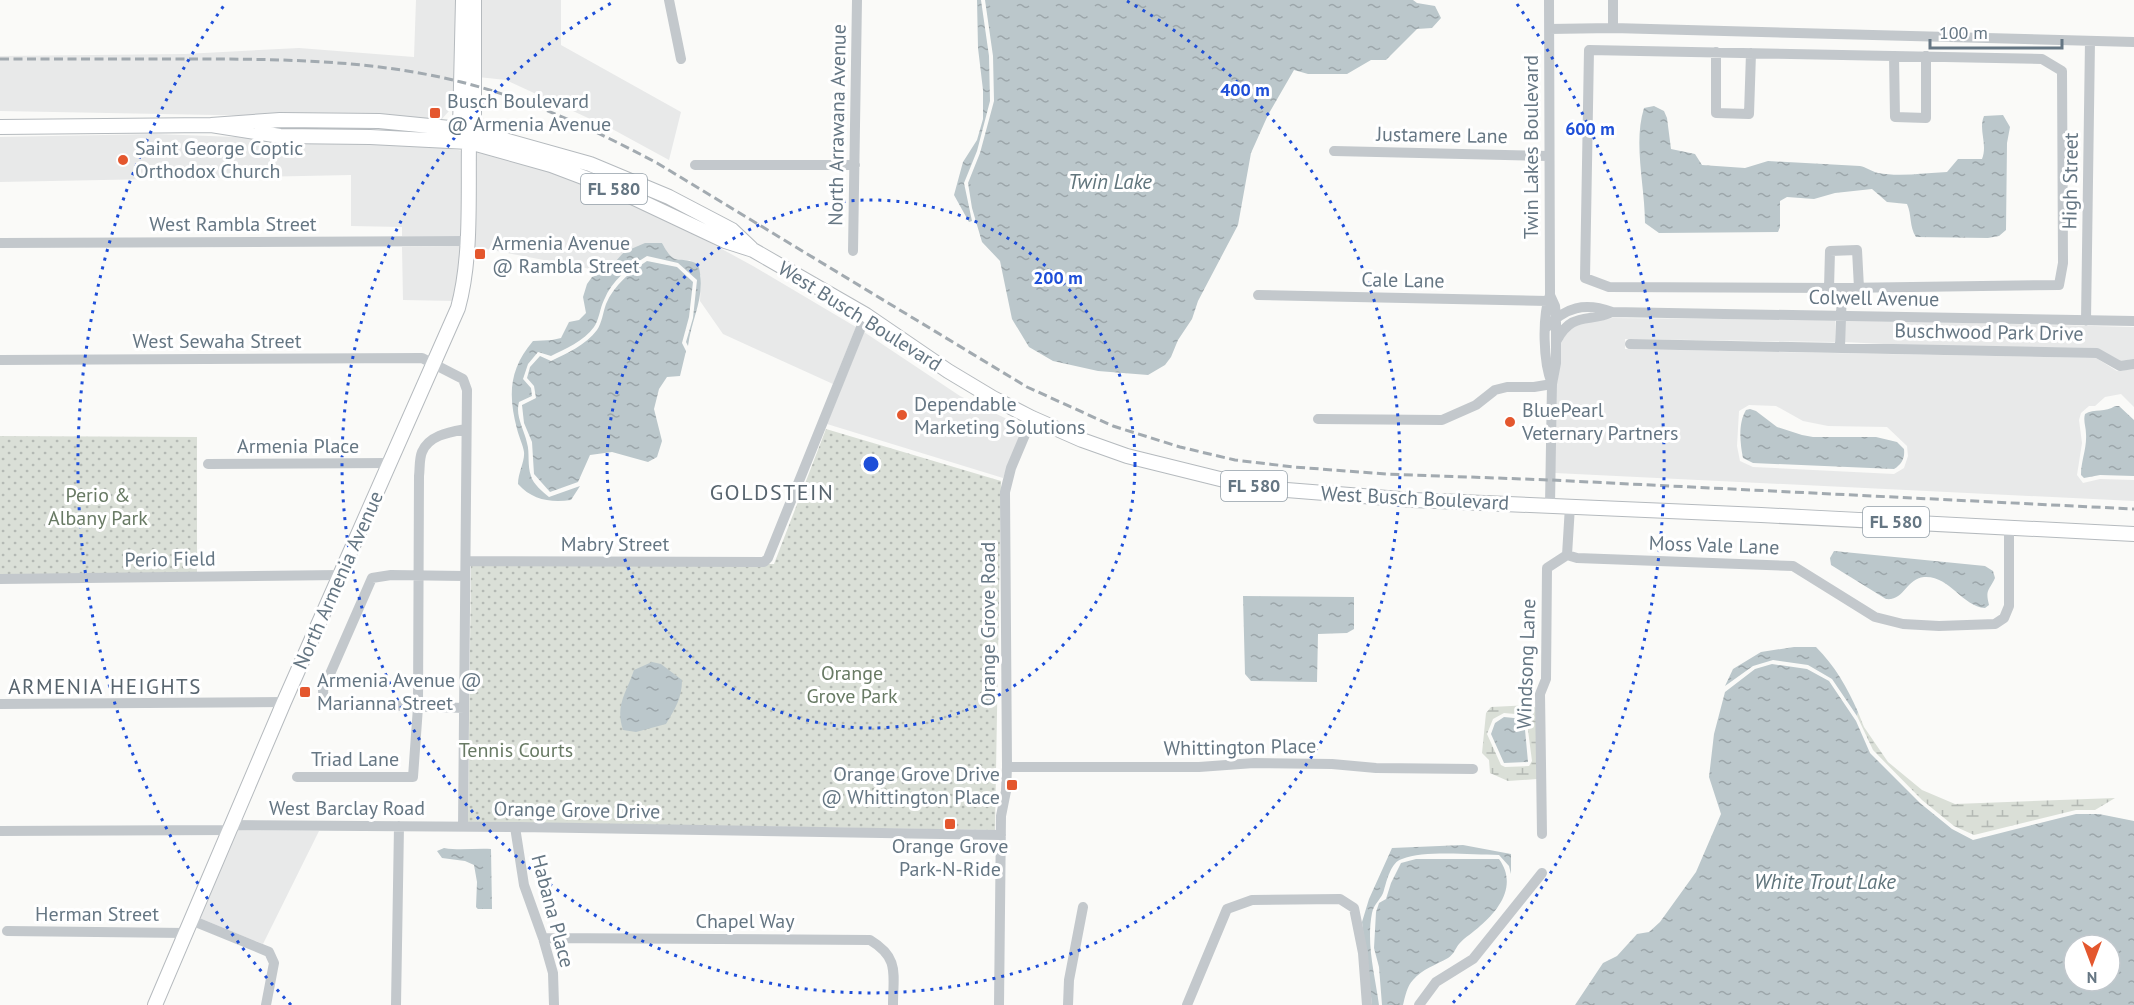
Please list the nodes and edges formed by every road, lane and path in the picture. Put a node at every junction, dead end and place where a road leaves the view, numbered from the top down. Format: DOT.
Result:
graph roads {
  1 [pos="462,0"];
  2 [pos="474,0"];
  3 [pos="669,0"];
  4 [pos="857,0"];
  5 [pos="1549,0"];
  6 [pos="1613,0"];
  7 [pos="1549,28"];
  8 [pos="1613,28"];
  9 [pos="2090,41"];
  10 [pos="2134,42"];
  11 [pos="1716,52"];
  12 [pos="1751,53"];
  13 [pos="1894,56"];
  14 [pos="1926,57"];
  15 [pos="681,59"];
  16 [pos="211,125"];
  17 [pos="0,127"];
  18 [pos="460,129"];
  19 [pos="472,137"];
  20 [pos="1334,151"];
  21 [pos="1548,156"];
  22 [pos="695,165"];
  23 [pos="855,165"];
  24 [pos="466,241"];
  25 [pos="0,243"];
  26 [pos="853,251"];
  27 [pos="1829,288"];
  28 [pos="1842,288"];
  29 [pos="1859,288"];
  30 [pos="1258,296"];
  31 [pos="1549,298"];
  32 [pos="1612,312"];
  33 [pos="866,315"];
  34 [pos="1840,315"];
  35 [pos="1556,317"];
  36 [pos="2086,321"];
  37 [pos="2134,321"];
  38 [pos="1546,328"];
  39 [pos="1556,342"];
  40 [pos="1629,344"];
  41 [pos="1840,347"];
  42 [pos="0,360"];
  43 [pos="433,364"];
  44 [pos="2134,364"];
  45 [pos="1552,384"];
  46 [pos="1032,418"];
  47 [pos="1318,419"];
  48 [pos="466,429"];
  49 [pos="389,463"];
  50 [pos="208,464"];
  51 [pos="1550,505"];
  52 [pos="1570,506"];
  53 [pos="2009,527"];
  54 [pos="2134,534"];
  55 [pos="1567,555"];
  56 [pos="466,561"];
  57 [pos="340,575"];
  58 [pos="420,576"];
  59 [pos="465,576"];
  60 [pos="0,579"];
  61 [pos="284,702"];
  62 [pos="0,704"];
  63 [pos="417,707"];
  64 [pos="464,708"];
  65 [pos="1007,767"];
  66 [pos="1473,769"];
  67 [pos="297,777"];
  68 [pos="399,826"];
  69 [pos="463,826"];
  70 [pos="515,827"];
  71 [pos="230,828"];
  72 [pos="0,831"];
  73 [pos="1542,834"];
  74 [pos="1001,835"];
  75 [pos="1542,873"];
  76 [pos="1083,906"];
  77 [pos="188,926"];
  78 [pos="7,931"];
  79 [pos="543,938"];
  80 [pos="155,1005"];
  81 [pos="266,1005"];
  82 [pos="396,1005"];
  83 [pos="554,1005"];
  84 [pos="893,1005"];
  85 [pos="999,1005"];
  86 [pos="1068,1005"];
  87 [pos="1188,1005"];
  88 [pos="1366,1005"];
  89 [pos="1419,1005"];
  1 -- 18 [label="main road"];
  2 -- 19 [label="main road, North Armenia Avenue"];
  3 -- 15 [label="street"];
  4 -- 23 [label="street, North Arrawana Avenue"];
  5 -- 7 [label="street, Twin Lakes Boulevard"];
  6 -- 8 [label="street"];
  7 -- 8 [label="street"];
  7 -- 21 [label="street, Twin Lakes Boulevard"];
  8 -- 9 [label="street"];
  9 -- 10 [label="street"];
  9 -- 36 [label="street, High Street"];
  11 -- 12 [label="street"];
  11 -- 12 [label="street"];
  11 -- 27 [label="street"];
  12 -- 13 [label="street"];
  13 -- 14 [label="street"];
  13 -- 14 [label="street"];
  14 -- 29 [label="street"];
  16 -- 17 [label="main road, West Busch Boulevard / FL 580"];
  16 -- 18 [label="main road, West Busch Boulevard / FL 580"];
  16 -- 19 [label="main road, West Busch Boulevard / FL 580"];
  18 -- 19 [label="main road"];
  19 -- 24 [label="main road, North Armenia Avenue"];
  19 -- 33 [label="main road, West Busch Boulevard / FL 580"];
  20 -- 21 [label="street, Justamere Lane"];
  21 -- 31 [label="street, Twin Lakes Boulevard"];
  22 -- 23 [label="street"];
  23 -- 26 [label="street, North Arrawana Avenue"];
  24 -- 25 [label="street, West Rambla Street"];
  24 -- 43 [label="main road, North Armenia Avenue"];
  27 -- 28 [label="street"];
  27 -- 29 [label="street"];
  28 -- 29 [label="street"];
  28 -- 34 [label="street"];
  30 -- 31 [label="street, Cale Lane"];
  31 -- 35 [label="street, Twin Lakes Boulevard"];
  31 -- 38 [label="street, Twin Lakes Boulevard"];
  32 -- 34 [label="street, Colwell Avenue"];
  32 -- 35 [label="street, Colwell Avenue"];
  32 -- 39 [label="street, Colwell Avenue"];
  33 -- 46 [label="main road, West Busch Boulevard / FL 580"];
  33 -- 56 [label="street, Mabry Street"];
  34 -- 36 [label="street, Colwell Avenue"];
  34 -- 41 [label="street"];
  35 -- 38 [label="street, Colwell Avenue"];
  35 -- 39 [label="street, Twin Lakes Boulevard"];
  36 -- 37 [label="street, Colwell Avenue"];
  38 -- 45 [label="street, Twin Lakes Boulevard"];
  39 -- 45 [label="street, Twin Lakes Boulevard"];
  40 -- 41 [label="street, Buschwood Park Drive"];
  41 -- 44 [label="street, Buschwood Park Drive"];
  42 -- 43 [label="street, West Sewaha Street"];
  43 -- 48 [label="street"];
  43 -- 49 [label="main road, North Armenia Avenue"];
  45 -- 47 [label="street"];
  45 -- 51 [label="street, Twin Lakes Boulevard"];
  46 -- 51 [label="main road, West Busch Boulevard / FL 580"];
  46 -- 65 [label="street, Orange Grove Road"];
  48 -- 56 [label="street"];
  48 -- 58 [label="street"];
  49 -- 50 [label="street, Armenia Place"];
  49 -- 57 [label="main road, North Armenia Avenue"];
  51 -- 52 [label="main road, West Busch Boulevard / FL 580"];
  52 -- 53 [label="main road, West Busch Boulevard / FL 580"];
  52 -- 55 [label="street"];
  53 -- 54 [label="main road, West Busch Boulevard / FL 580"];
  53 -- 55 [label="street, Moss Vale Lane"];
  55 -- 73 [label="street, Windsong Lane"];
  56 -- 59 [label="street"];
  57 -- 60 [label="street, Perio Field"];
  57 -- 61 [label="main road, North Armenia Avenue"];
  58 -- 59 [label="street"];
  58 -- 63 [label="street"];
  58 -- 63 [label="street"];
  59 -- 64 [label="street"];
  61 -- 62 [label="street"];
  61 -- 71 [label="main road, North Armenia Avenue"];
  63 -- 64 [label="street"];
  63 -- 67 [label="street, Triad Lane"];
  64 -- 69 [label="street"];
  65 -- 66 [label="street, Whittington Place"];
  65 -- 74 [label="street, Orange Grove Road"];
  68 -- 69 [label="street, West Barclay Road"];
  68 -- 71 [label="street, West Barclay Road"];
  68 -- 82 [label="street"];
  69 -- 70 [label="street, Orange Grove Drive"];
  70 -- 74 [label="street, Orange Grove Drive"];
  70 -- 79 [label="street, Habana Place"];
  71 -- 72 [label="street, West Barclay Road"];
  71 -- 77 [label="main road, North Armenia Avenue"];
  74 -- 85 [label="street"];
  75 -- 89 [label="street"];
  76 -- 86 [label="street"];
  77 -- 78 [label="street, Herman Street"];
  77 -- 80 [label="main road, North Armenia Avenue"];
  77 -- 81 [label="street"];
  79 -- 83 [label="street, Habana Place"];
  79 -- 84 [label="street, Chapel Way"];
  87 -- 88 [label="street"];
}
